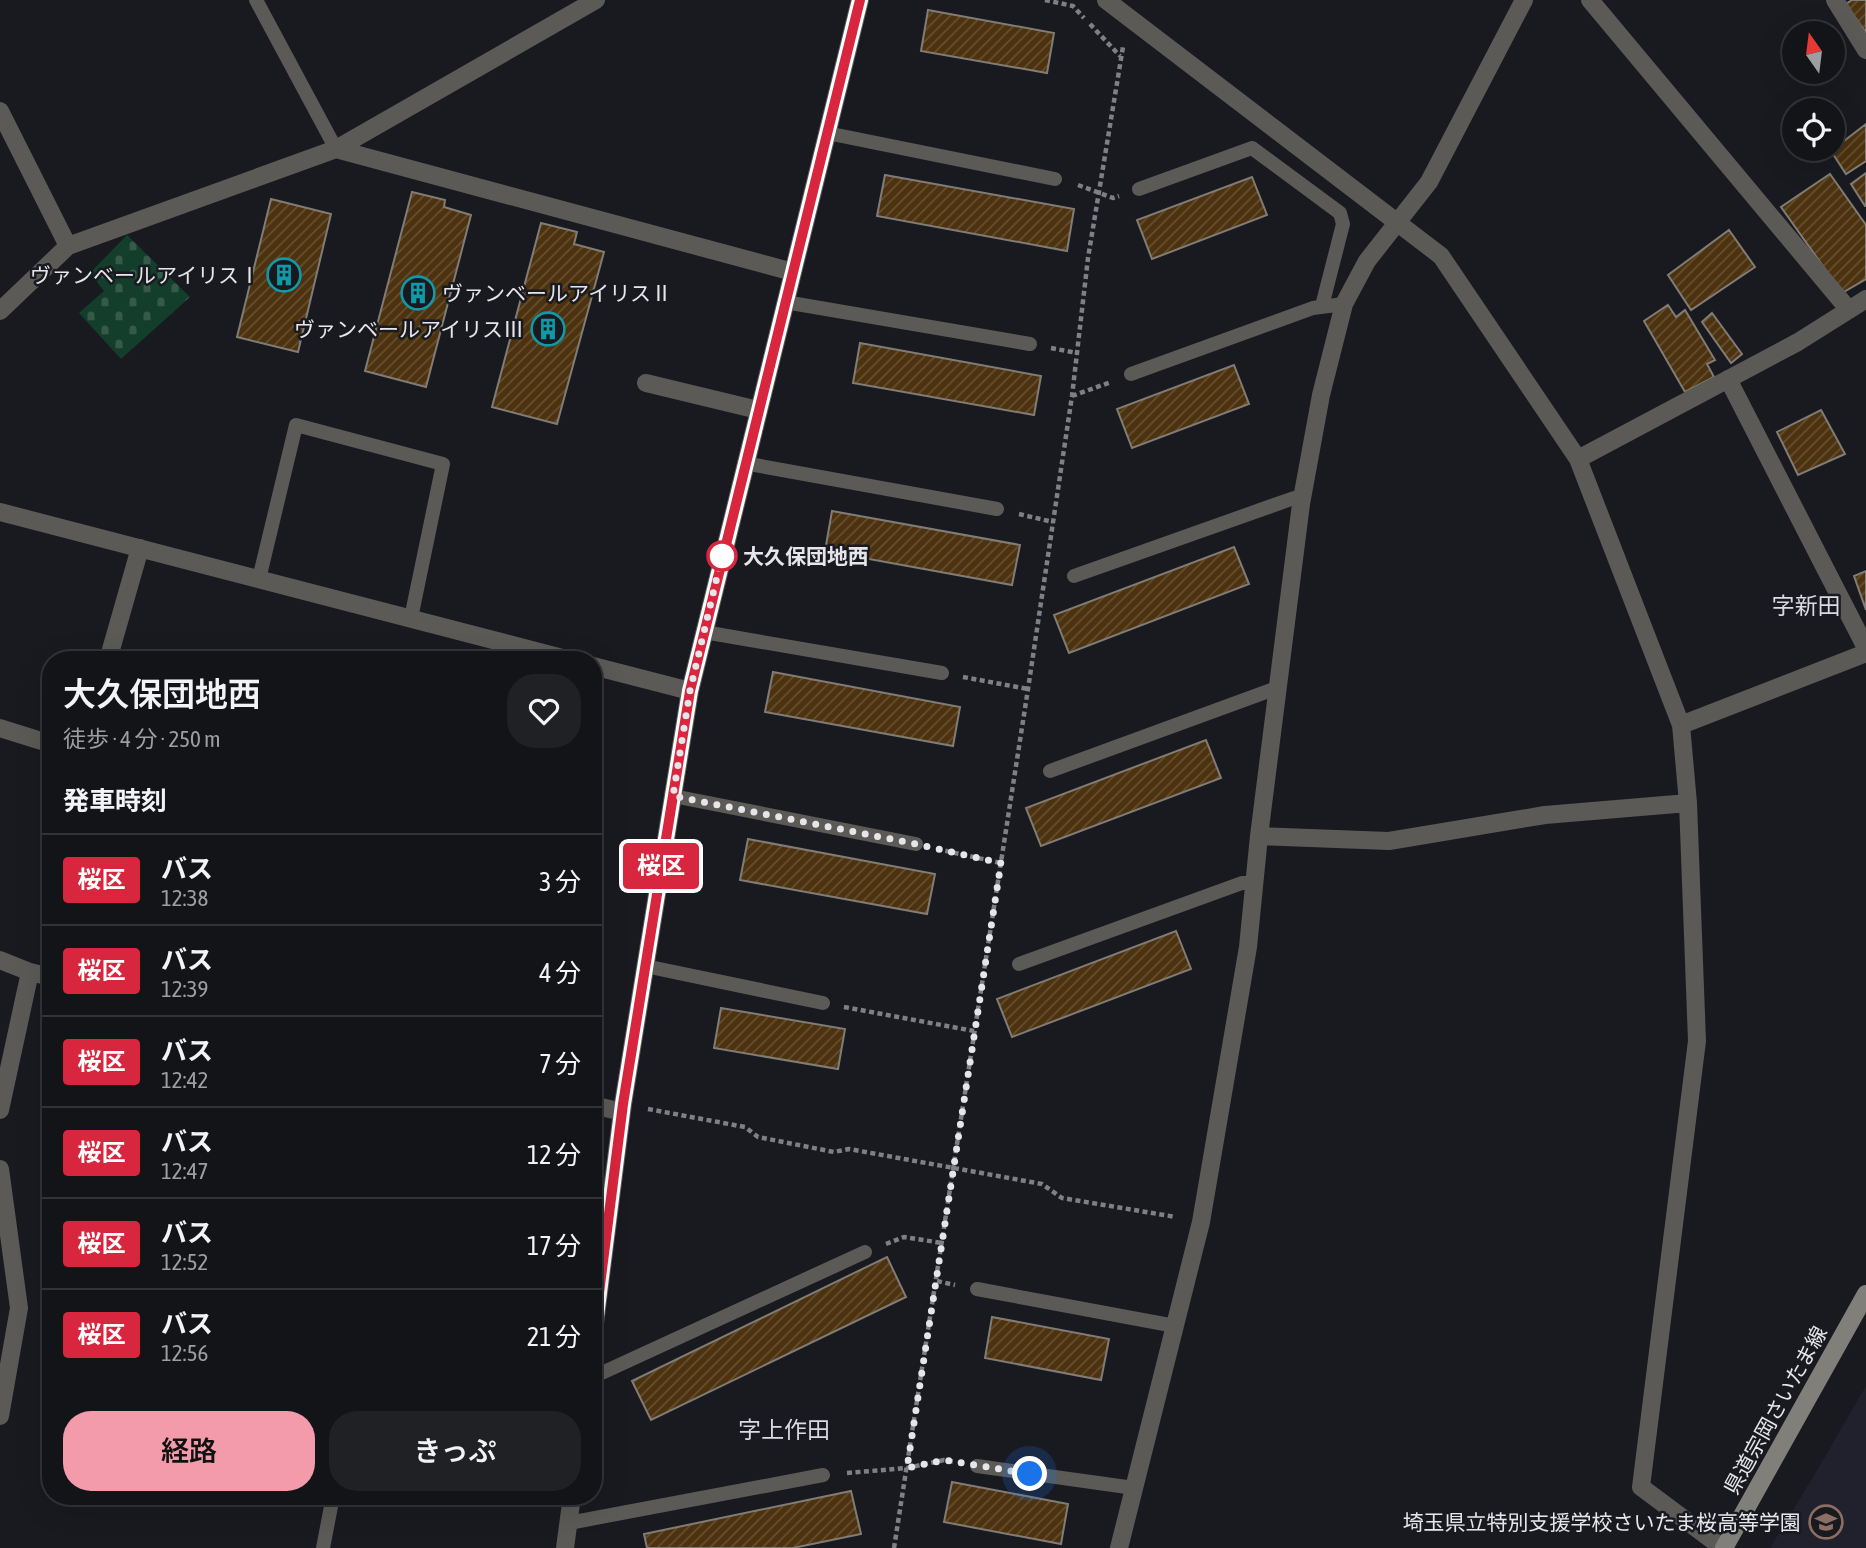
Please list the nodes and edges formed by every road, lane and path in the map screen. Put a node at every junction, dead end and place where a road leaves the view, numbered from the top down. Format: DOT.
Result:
graph roads {
  1 [pos="256,0"];
  2 [pos="596,0"];
  3 [pos="860,0"];
  4 [pos="1045,0"];
  5 [pos="1106,0"];
  6 [pos="1524,0"];
  7 [pos="1590,0"];
  8 [pos="1835,0"];
  9 [pos="573,6"];
  10 [pos="1129,19"];
  11 [pos="1866,50"];
  12 [pos="1121,56"];
  13 [pos="0,111"];
  14 [pos="827,133"];
  15 [pos="336,149"];
  16 [pos="1055,178"];
  17 [pos="1139,189"];
  18 [pos="1099,192"];
  19 [pos="1398,223"];
  20 [pos="68,246"];
  21 [pos="793,272"];
  22 [pos="1866,299"];
  23 [pos="785,302"];
  24 [pos="1344,304"];
  25 [pos="1322,306"];
  26 [pos="1849,310"];
  27 [pos="0,311"];
  28 [pos="1030,344"];
  29 [pos="1131,374"];
  30 [pos="1728,379"];
  31 [pos="646,383"];
  32 [pos="1072,396"];
  33 [pos="758,410"];
  34 [pos="1578,459"];
  35 [pos="744,463"];
  36 [pos="1302,498"];
  37 [pos="997,509"];
  38 [pos="0,512"];
  39 [pos="1054,522"];
  40 [pos="139,548"];
  41 [pos="1074,576"];
  42 [pos="259,579"];
  43 [pos="411,618"];
  44 [pos="704,632"];
  45 [pos="1866,650"];
  46 [pos="110,651"];
  47 [pos="533,651"];
  48 [pos="602,668"];
  49 [pos="942,673"];
  50 [pos="1277,688"];
  51 [pos="1028,689"];
  52 [pos="690,691"];
  53 [pos="1681,725"];
  54 [pos="0,728"];
  55 [pos="42,741"];
  56 [pos="1050,771"];
  57 [pos="673,796"];
  58 [pos="1688,803"];
  59 [pos="1259,836"];
  60 [pos="916,844"];
  61 [pos="1001,863"];
  62 [pos="1254,883"];
  63 [pos="0,960"];
  64 [pos="1019,964"];
  65 [pos="645,966"];
  66 [pos="30,972"];
  67 [pos="42,975"];
  68 [pos="823,1003"];
  69 [pos="974,1031"];
  70 [pos="4,1073"];
  71 [pos="602,1106"];
  72 [pos="622,1108"];
  73 [pos="0,1110"];
  74 [pos="954,1167"];
  75 [pos="0,1169"];
  76 [pos="1177,1203"];
  77 [pos="1174,1217"];
  78 [pos="1201,1222"];
  79 [pos="942,1243"];
  80 [pos="866,1252"];
  81 [pos="602,1267"];
  82 [pos="976,1289"];
  83 [pos="1866,1294"];
  84 [pos="1175,1326"];
  85 [pos="602,1373"];
  86 [pos="0,1416"];
  87 [pos="978,1466"];
  88 [pos="907,1468"];
  89 [pos="823,1475"];
  90 [pos="1134,1488"];
  91 [pos="331,1505"];
  92 [pos="571,1505"];
  93 [pos="569,1523"];
  94 [pos="323,1548"];
  95 [pos="565,1548"];
  96 [pos="894,1548"];
  97 [pos="1119,1548"];
  98 [pos="1723,1548"];
  1 -- 15 [label="lane"];
  2 -- 9 [label="street"];
  3 -- 14 [label="street"];
  4 -- 12 [label="path"];
  5 -- 10 [label="street"];
  6 -- 19 [label="street"];
  7 -- 26 [label="street"];
  8 -- 11 [label="street"];
  9 -- 15 [label="street"];
  10 -- 12 [label="path"];
  10 -- 19 [label="street"];
  12 -- 18 [label="path"];
  13 -- 20 [label="street"];
  14 -- 16 [label="lane"];
  14 -- 21 [label="street"];
  15 -- 20 [label="street"];
  15 -- 21 [label="street"];
  16 -- 18 [label="path"];
  17 -- 18 [label="path"];
  17 -- 25 [label="lane"];
  18 -- 32 [label="path"];
  19 -- 24 [label="street"];
  19 -- 34 [label="street"];
  20 -- 27 [label="street"];
  21 -- 23 [label="street"];
  22 -- 26 [label="street"];
  23 -- 28 [label="lane"];
  23 -- 33 [label="street"];
  24 -- 25 [label="lane"];
  24 -- 36 [label="street"];
  25 -- 29 [label="lane"];
  26 -- 30 [label="street"];
  29 -- 32 [label="path"];
  30 -- 34 [label="street"];
  30 -- 45 [label="street"];
  31 -- 33 [label="street"];
  32 -- 39 [label="path"];
  33 -- 35 [label="street"];
  34 -- 53 [label="street"];
  35 -- 37 [label="lane"];
  35 -- 44 [label="street"];
  36 -- 41 [label="lane"];
  36 -- 50 [label="street"];
  37 -- 39 [label="path"];
  38 -- 40 [label="street"];
  39 -- 51 [label="path"];
  40 -- 42 [label="street"];
  40 -- 46 [label="street"];
  42 -- 43 [label="street"];
  42 -- 43 [label="lane"];
  43 -- 47 [label="street"];
  44 -- 49 [label="lane"];
  44 -- 52 [label="street"];
  45 -- 53 [label="street"];
  48 -- 52 [label="street"];
  49 -- 51 [label="path"];
  50 -- 56 [label="lane"];
  50 -- 59 [label="street"];
  51 -- 61 [label="path"];
  52 -- 57 [label="street"];
  53 -- 58 [label="street"];
  54 -- 55 [label="street"];
  57 -- 60 [label="lane"];
  57 -- 65 [label="street"];
  58 -- 59 [label="street"];
  58 -- 98 [label="street"];
  59 -- 62 [label="street"];
  60 -- 61 [label="path"];
  61 -- 69 [label="path"];
  62 -- 64 [label="lane"];
  62 -- 78 [label="street"];
  63 -- 66 [label="street"];
  65 -- 68 [label="lane"];
  65 -- 72 [label="street"];
  66 -- 67 [label="street"];
  66 -- 70 [label="street"];
  68 -- 69 [label="path"];
  69 -- 74 [label="path"];
  70 -- 73 [label="street"];
  71 -- 72 [label="street"];
  72 -- 74 [label="path"];
  72 -- 81 [label="street"];
  74 -- 77 [label="path"];
  74 -- 79 [label="path"];
  75 -- 86 [label="street"];
  76 -- 77 [label="path"];
  77 -- 78 [label="path"];
  78 -- 84 [label="street"];
  79 -- 80 [label="path"];
  79 -- 88 [label="path"];
  80 -- 85 [label="lane"];
  82 -- 84 [label="lane"];
  83 -- 98 [label="main road, 県道宗岡さいたま線"];
  84 -- 90 [label="street"];
  87 -- 88 [label="path"];
  87 -- 90 [label="lane"];
  88 -- 89 [label="path"];
  88 -- 96 [label="path"];
  89 -- 93 [label="lane"];
  90 -- 97 [label="street"];
  91 -- 94 [label="lane"];
  92 -- 93 [label="street"];
  93 -- 95 [label="street"];
}
